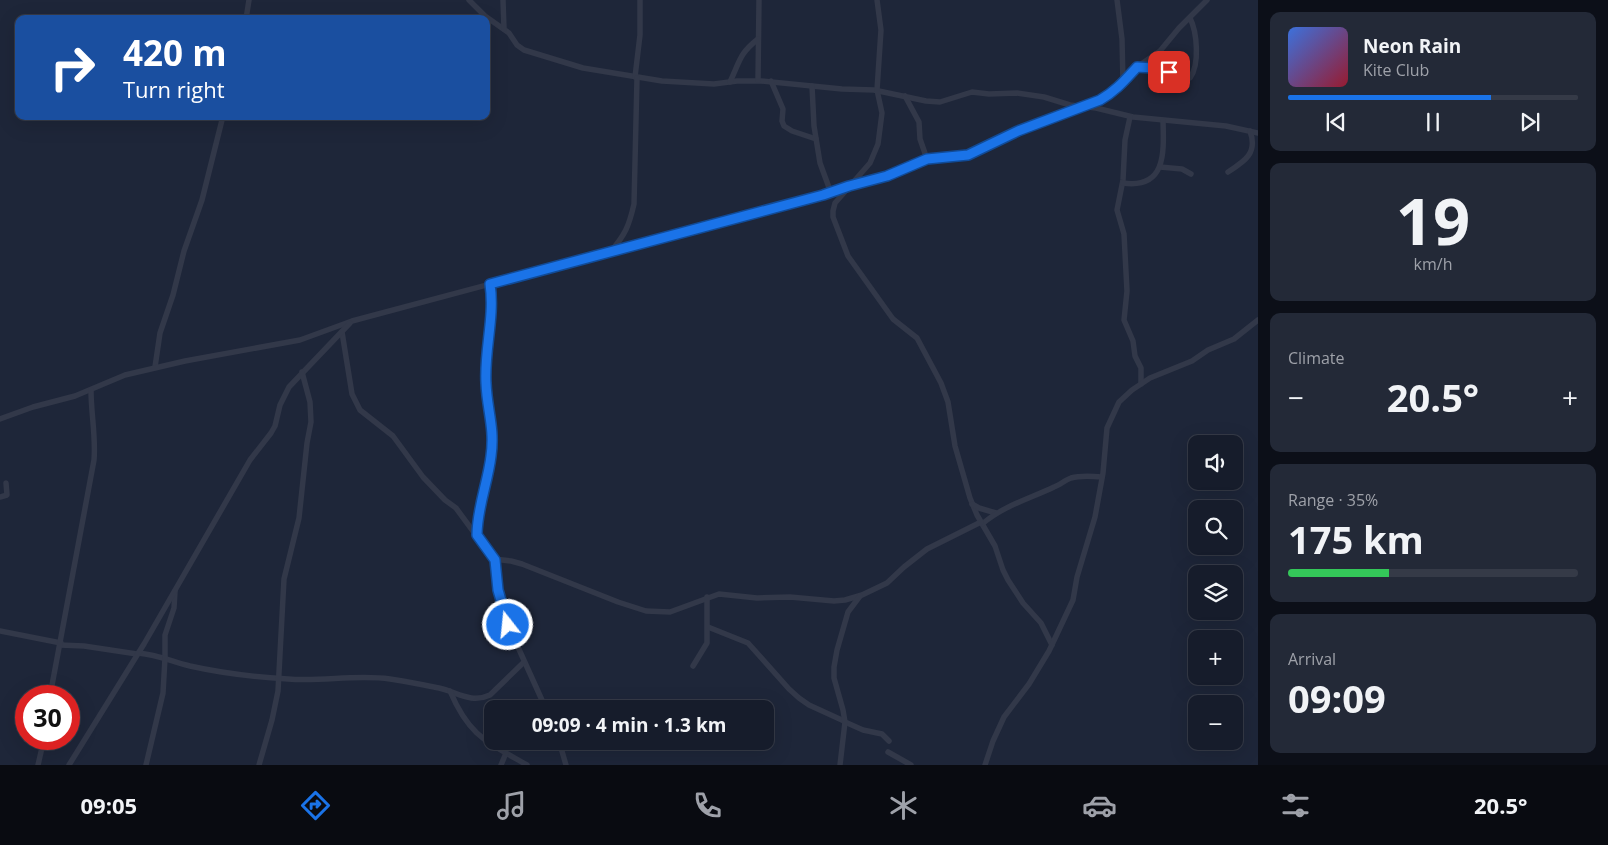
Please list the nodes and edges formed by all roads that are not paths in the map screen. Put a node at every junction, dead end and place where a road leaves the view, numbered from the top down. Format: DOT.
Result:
graph roads {
  1 [pos="249,0"];
  2 [pos="469,0"];
  3 [pos="503,0"];
  4 [pos="640,0"];
  5 [pos="759,0"];
  6 [pos="877,0"];
  7 [pos="1116,0"];
  8 [pos="1207,0"];
  9 [pos="247,15"];
  10 [pos="484,15"];
  11 [pos="1190,18"];
  12 [pos="490,19"];
  13 [pos="504,28"];
  14 [pos="758,39"];
  15 [pos="1137,67"];
  16 [pos="636,78"];
  17 [pos="758,80"];
  18 [pos="730,82"];
  19 [pos="771,82"];
  20 [pos="1123,83"];
  21 [pos="812,86"];
  22 [pos="877,90"];
  23 [pos="905,96"];
  24 [pos="1079,107"];
  25 [pos="1130,117"];
  26 [pos="221,120"];
  27 [pos="1163,121"];
  28 [pos="1250,131"];
  29 [pos="1258,133"];
  30 [pos="816,139"];
  31 [pos="927,159"];
  32 [pos="1160,167"];
  33 [pos="1228,172"];
  34 [pos="1191,174"];
  35 [pos="1123,183"];
  36 [pos="849,186"];
  37 [pos="831,193"];
  38 [pos="611,251"];
  39 [pos="490,284"];
  40 [pos="1258,320"];
  41 [pos="352,321"];
  42 [pos="342,332"];
  43 [pos="155,367"];
  44 [pos="302,372"];
  45 [pos="1141,384"];
  46 [pos="91,390"];
  47 [pos="0,419"];
  48 [pos="1102,477"];
  49 [pos="6,483"];
  50 [pos="0,497"];
  51 [pos="972,504"];
  52 [pos="996,513"];
  53 [pos="982,523"];
  54 [pos="477,535"];
  55 [pos="494,559"];
  56 [pos="175,590"];
  57 [pos="860,596"];
  58 [pos="707,597"];
  59 [pos="708,627"];
  60 [pos="0,631"];
  61 [pos="61,644"];
  62 [pos="1052,645"];
  63 [pos="138,654"];
  64 [pos="165,658"];
  65 [pos="524,662"];
  66 [pos="693,666"];
  67 [pos="279,678"];
  68 [pos="52,685"];
  69 [pos="450,691"];
  70 [pos="542,700"];
  71 [pos="844,721"];
  72 [pos="889,741"];
  73 [pos="41,750"];
  74 [pos="562,750"];
  75 [pos="888,752"];
  76 [pos="506,753"];
  77 [pos="38,765"];
  78 [pos="69,765"];
  79 [pos="146,765"];
  80 [pos="259,765"];
  81 [pos="501,765"];
  82 [pos="527,765"];
  83 [pos="566,765"];
  84 [pos="840,765"];
  85 [pos="912,765"];
  86 [pos="985,765"];
  1 -- 9 [label="street"];
  2 -- 10 [label="street"];
  3 -- 13 [label="street"];
  4 -- 16 [label="street"];
  5 -- 14 [label="street"];
  6 -- 22 [label="street"];
  7 -- 20 [label="street"];
  8 -- 11 [label="street"];
  11 -- 15 [label="street"];
  11 -- 15 [label="street"];
  12 -- 13 [label="street"];
  13 -- 16 [label="street"];
  14 -- 17 [label="street"];
  14 -- 18 [label="street"];
  15 -- 20 [label="street"];
  16 -- 18 [label="street"];
  16 -- 38 [label="street"];
  17 -- 18 [label="street"];
  17 -- 19 [label="street"];
  19 -- 21 [label="street"];
  19 -- 30 [label="street"];
  20 -- 24 [label="street"];
  21 -- 22 [label="street"];
  21 -- 30 [label="street"];
  22 -- 23 [label="street"];
  22 -- 36 [label="street"];
  23 -- 24 [label="street"];
  23 -- 31 [label="street"];
  24 -- 25 [label="street"];
  24 -- 31 [label="street"];
  25 -- 27 [label="street"];
  25 -- 35 [label="street"];
  26 -- 43 [label="street"];
  27 -- 28 [label="street"];
  27 -- 32 [label="street"];
  28 -- 29 [label="street"];
  28 -- 33 [label="street"];
  30 -- 37 [label="street"];
  31 -- 36 [label="street"];
  32 -- 34 [label="street"];
  32 -- 35 [label="street"];
  35 -- 45 [label="street"];
  36 -- 37 [label="street"];
  36 -- 51 [label="street"];
  37 -- 38 [label="street"];
  38 -- 39 [label="street"];
  39 -- 41 [label="street"];
  39 -- 54 [label="street"];
  40 -- 45 [label="street"];
  41 -- 42 [label="street"];
  41 -- 43 [label="street"];
  42 -- 44 [label="street"];
  42 -- 54 [label="street"];
  43 -- 46 [label="street"];
  44 -- 56 [label="street"];
  44 -- 67 [label="street"];
  45 -- 48 [label="street"];
  46 -- 47 [label="street"];
  46 -- 61 [label="street"];
  48 -- 52 [label="street"];
  48 -- 62 [label="street"];
  49 -- 50 [label="street"];
  51 -- 52 [label="street"];
  51 -- 53 [label="street"];
  52 -- 53 [label="street"];
  53 -- 57 [label="street"];
  53 -- 62 [label="street"];
  54 -- 55 [label="street"];
  55 -- 58 [label="street"];
  55 -- 65 [label="street"];
  56 -- 63 [label="street"];
  56 -- 64 [label="street"];
  57 -- 58 [label="street"];
  57 -- 71 [label="street"];
  58 -- 59 [label="street"];
  59 -- 66 [label="street"];
  59 -- 71 [label="street"];
  60 -- 61 [label="street"];
  61 -- 63 [label="street"];
  61 -- 68 [label="street"];
  62 -- 86 [label="street"];
  63 -- 64 [label="street"];
  63 -- 78 [label="street"];
  64 -- 67 [label="street"];
  64 -- 79 [label="street"];
  65 -- 69 [label="street"];
  65 -- 70 [label="street"];
  67 -- 69 [label="street"];
  67 -- 80 [label="street"];
  69 -- 76 [label="street"];
  71 -- 72 [label="street"];
  71 -- 84 [label="street"];
  73 -- 77 [label="street"];
  74 -- 83 [label="street"];
  75 -- 85 [label="street"];
  76 -- 81 [label="street"];
  76 -- 82 [label="street"];
}
